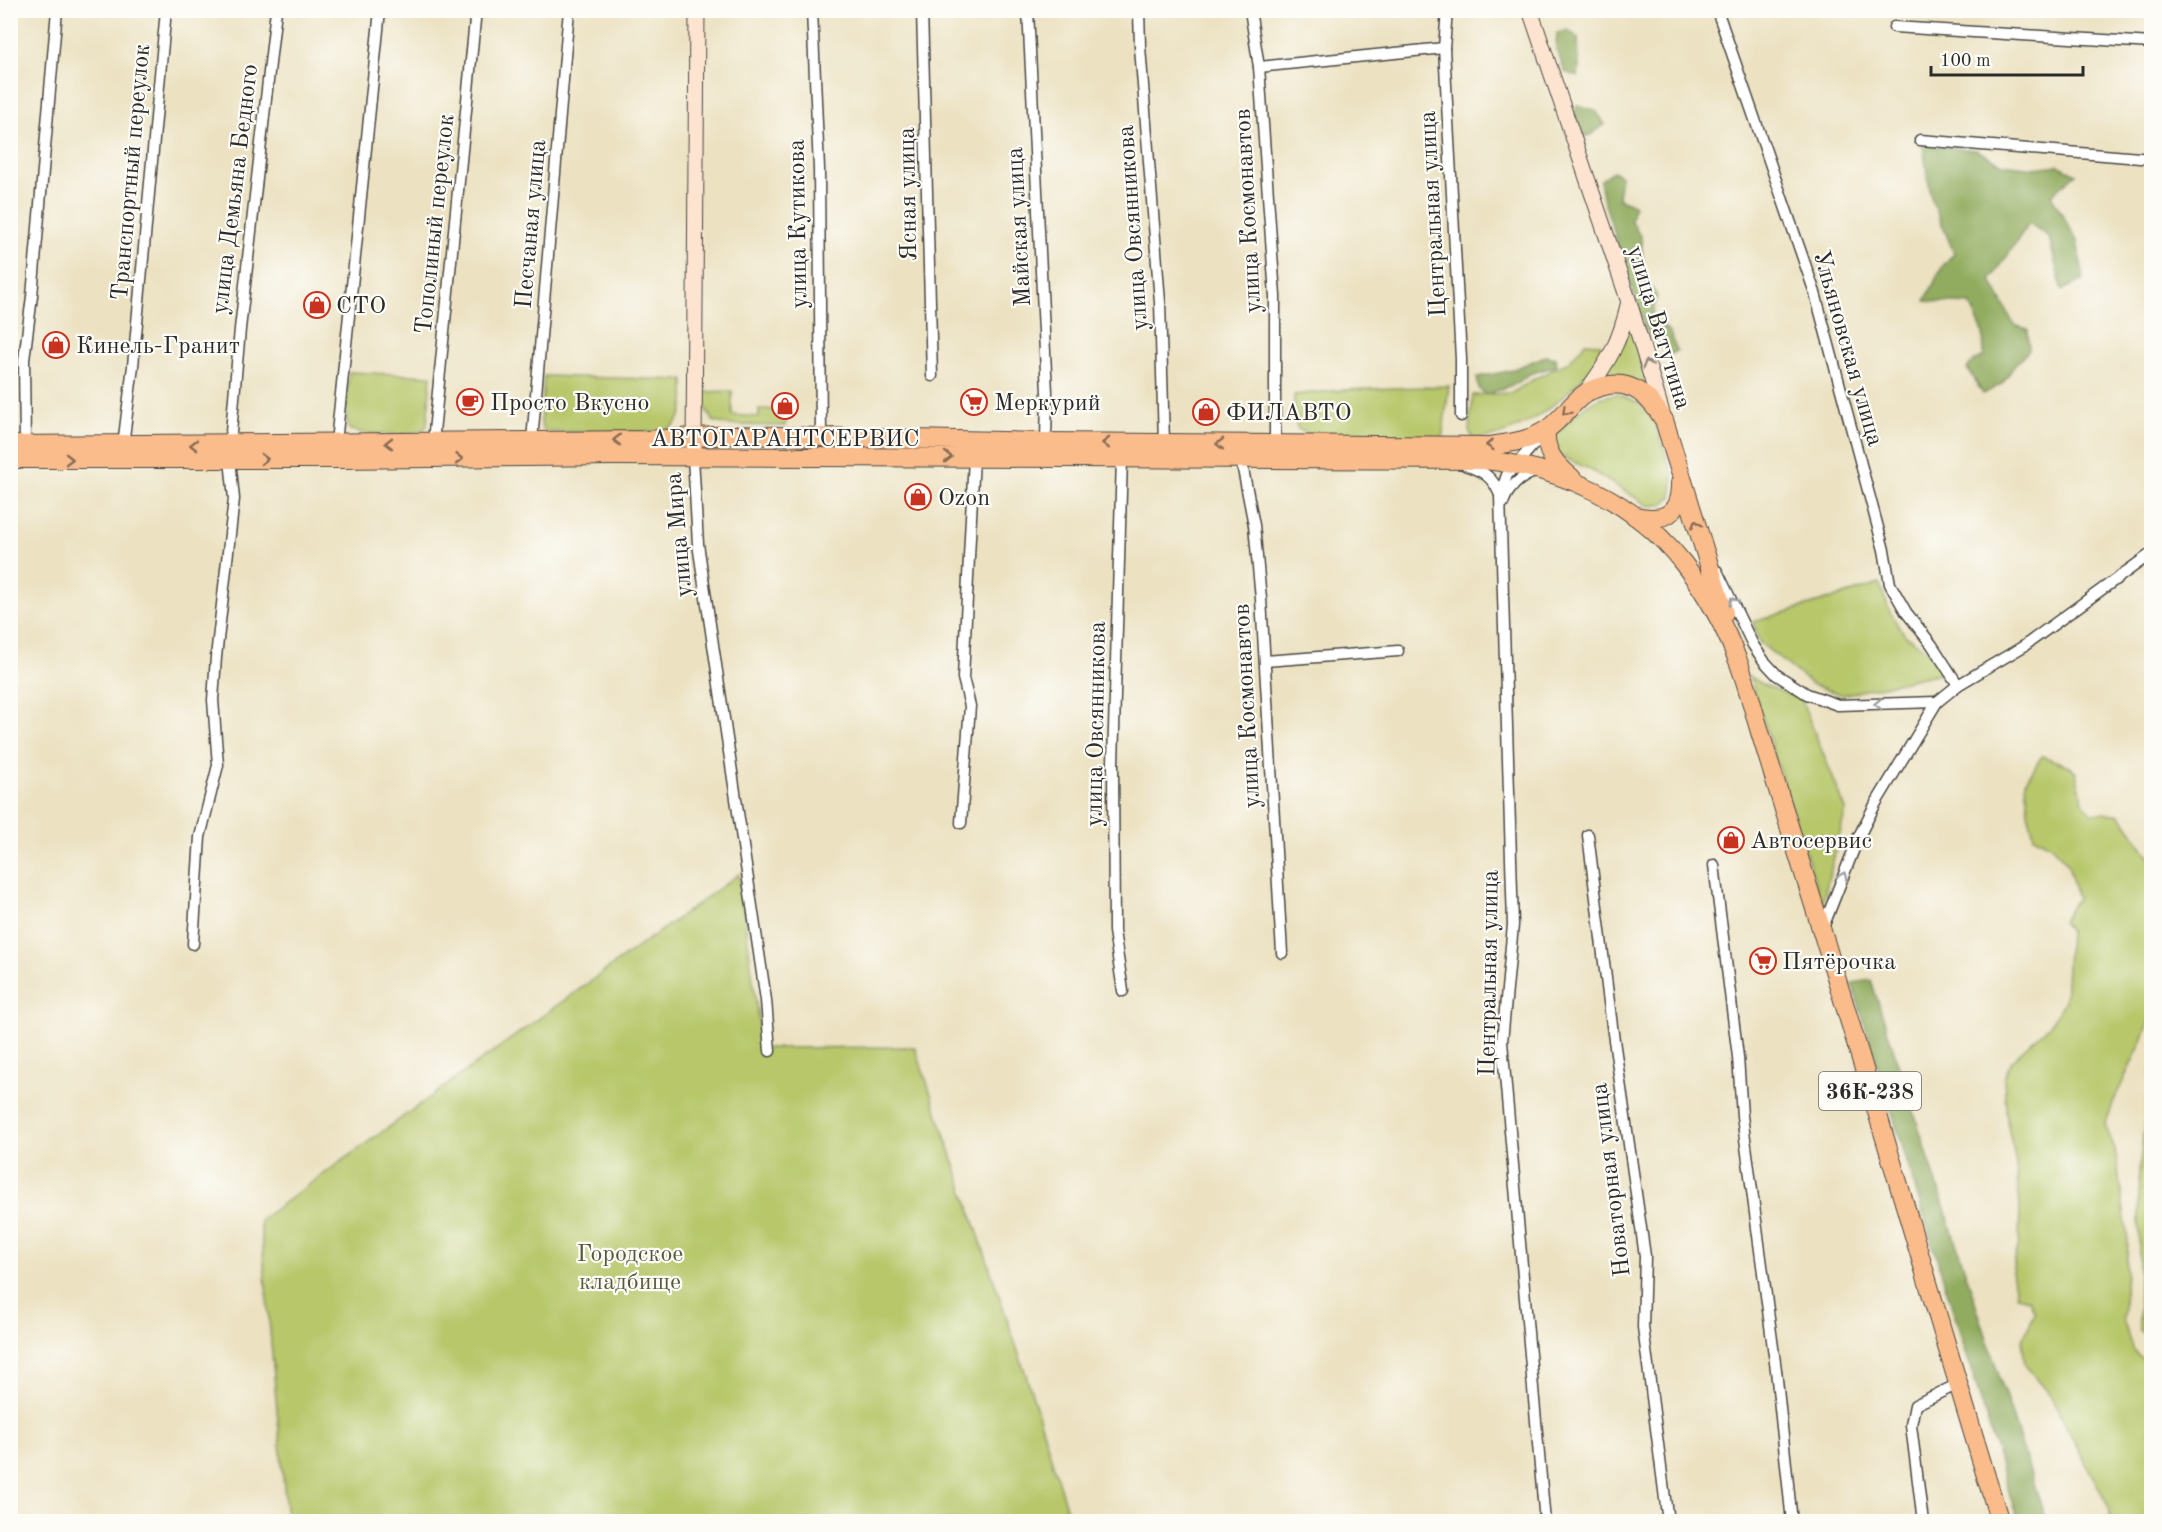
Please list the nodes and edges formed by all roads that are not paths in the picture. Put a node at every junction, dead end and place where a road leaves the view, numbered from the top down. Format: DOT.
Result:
graph roads {
  1 [pos="57,10"];
  2 [pos="166,10"];
  3 [pos="276,10"];
  4 [pos="380,10"];
  5 [pos="476,10"];
  6 [pos="569,10"];
  7 [pos="696,10"];
  8 [pos="812,10"];
  9 [pos="922,10"];
  10 [pos="1028,10"];
  11 [pos="1139,10"];
  12 [pos="1250,10"];
  13 [pos="1447,10"];
  14 [pos="1530,10"];
  15 [pos="1717,10"];
  16 [pos="1894,27"];
  17 [pos="2151,43"];
  18 [pos="1444,48"];
  19 [pos="1259,67"];
  20 [pos="1920,140"];
  21 [pos="2151,159"];
  22 [pos="1629,302"];
  23 [pos="932,376"];
  24 [pos="1586,393"];
  25 [pos="1461,416"];
  26 [pos="1664,420"];
  27 [pos="1546,430"];
  28 [pos="821,436"];
  29 [pos="694,437"];
  30 [pos="532,441"];
  31 [pos="433,442"];
  32 [pos="1046,442"];
  33 [pos="336,443"];
  34 [pos="1164,443"];
  35 [pos="18,445"];
  36 [pos="123,445"];
  37 [pos="1275,445"];
  38 [pos="230,452"];
  39 [pos="693,457"];
  40 [pos="974,457"];
  41 [pos="1122,458"];
  42 [pos="10,459"];
  43 [pos="1241,459"];
  44 [pos="1454,461"];
  45 [pos="1516,463"];
  46 [pos="1542,470"];
  47 [pos="1680,476"];
  48 [pos="1576,481"];
  49 [pos="1500,495"];
  50 [pos="1501,509"];
  51 [pos="1635,516"];
  52 [pos="1704,550"];
  53 [pos="2151,553"];
  54 [pos="1398,651"];
  55 [pos="1738,660"];
  56 [pos="1265,661"];
  57 [pos="1958,685"];
  58 [pos="1936,702"];
  59 [pos="961,823"];
  60 [pos="1588,835"];
  61 [pos="1714,865"];
  62 [pos="1822,930"];
  63 [pos="193,944"];
  64 [pos="1282,953"];
  65 [pos="1122,991"];
  66 [pos="770,1051"];
  67 [pos="1958,1384"];
  68 [pos="1545,1521"];
  69 [pos="1668,1521"];
  70 [pos="1792,1521"];
  71 [pos="1923,1521"];
  72 [pos="2000,1521"];
  1 -- 35 [label="street"];
  2 -- 36 [label="street, Транспортный переулок"];
  3 -- 38 [label="street, улица Демьяна Бедного"];
  4 -- 33 [label="street"];
  5 -- 31 [label="street, Тополиный переулок"];
  6 -- 30 [label="street, Песчаная улица"];
  7 -- 29 [label="main road, улица Мира"];
  8 -- 28 [label="street, улица Кутикова"];
  9 -- 23 [label="street, Ясная улица"];
  10 -- 32 [label="street, Майская улица"];
  11 -- 34 [label="street, улица Овсянникова"];
  12 -- 19 [label="street, улица Космонавтов"];
  13 -- 18 [label="street, Центральная улица"];
  14 -- 22 [label="main road, улица Ватутина"];
  15 -- 57 [label="street, Ульяновская улица"];
  16 -- 17 [label="street"];
  18 -- 19 [label="street"];
  18 -- 25 [label="street, Центральная улица"];
  19 -- 37 [label="street, улица Космонавтов"];
  20 -- 21 [label="street"];
  22 -- 24 [label="main road"];
  26 -- 22 [label="main road, улица Ватутина, one-way"];
  24 -- 26 [label="main road"];
  24 -- 27 [label="main road, one-way"];
  26 -- 47 [label="main road, улица Ватутина"];
  27 -- 37 [label="main road, one-way"];
  27 -- 45 [label="street, Центральная улица"];
  27 -- 48 [label="main road"];
  28 -- 29 [label="main road"];
  28 -- 32 [label="main road"];
  29 -- 30 [label="main road, one-way"];
  29 -- 39 [label="main road, улица Мира"];
  30 -- 31 [label="main road"];
  31 -- 33 [label="main road, one-way"];
  34 -- 32 [label="main road, one-way"];
  33 -- 38 [label="main road"];
  37 -- 34 [label="main road, one-way"];
  35 -- 36 [label="main road"];
  38 -- 36 [label="main road, one-way"];
  38 -- 39 [label="main road, 36К-238, one-way"];
  42 -- 38 [label="main road, 36К-238, one-way"];
  38 -- 63 [label="street, улица Демьяна Бедного"];
  39 -- 40 [label="main road, 36К-238, one-way"];
  39 -- 66 [label="street, улица Мира"];
  40 -- 41 [label="main road, 36К-238"];
  40 -- 59 [label="street"];
  41 -- 43 [label="main road, 36К-238"];
  41 -- 65 [label="street, улица Овсянникова"];
  43 -- 44 [label="main road, 36К-238"];
  43 -- 56 [label="street, улица Космонавтов"];
  44 -- 45 [label="main road, 36К-238"];
  44 -- 49 [label="street"];
  45 -- 46 [label="main road, 36К-238"];
  45 -- 49 [label="street, Центральная улица"];
  46 -- 48 [label="main road, 36К-238"];
  46 -- 50 [label="street"];
  47 -- 51 [label="main road"];
  52 -- 47 [label="main road, улица Ватутина, one-way"];
  48 -- 51 [label="main road, 36К-238"];
  49 -- 50 [label="street, Центральная улица"];
  50 -- 68 [label="street, Центральная улица"];
  51 -- 55 [label="main road, 36К-238"];
  52 -- 55 [label="main road, улица Ватутина"];
  58 -- 52 [label="street, one-way"];
  53 -- 57 [label="street"];
  54 -- 56 [label="street"];
  55 -- 62 [label="main road, 36К-238"];
  56 -- 64 [label="street, улица Космонавтов"];
  57 -- 58 [label="street"];
  62 -- 58 [label="street, one-way"];
  60 -- 69 [label="street, Новаторная улица"];
  61 -- 70 [label="street"];
  62 -- 67 [label="main road, 36К-238"];
  67 -- 71 [label="street"];
  67 -- 72 [label="main road, 36К-238"];
}
